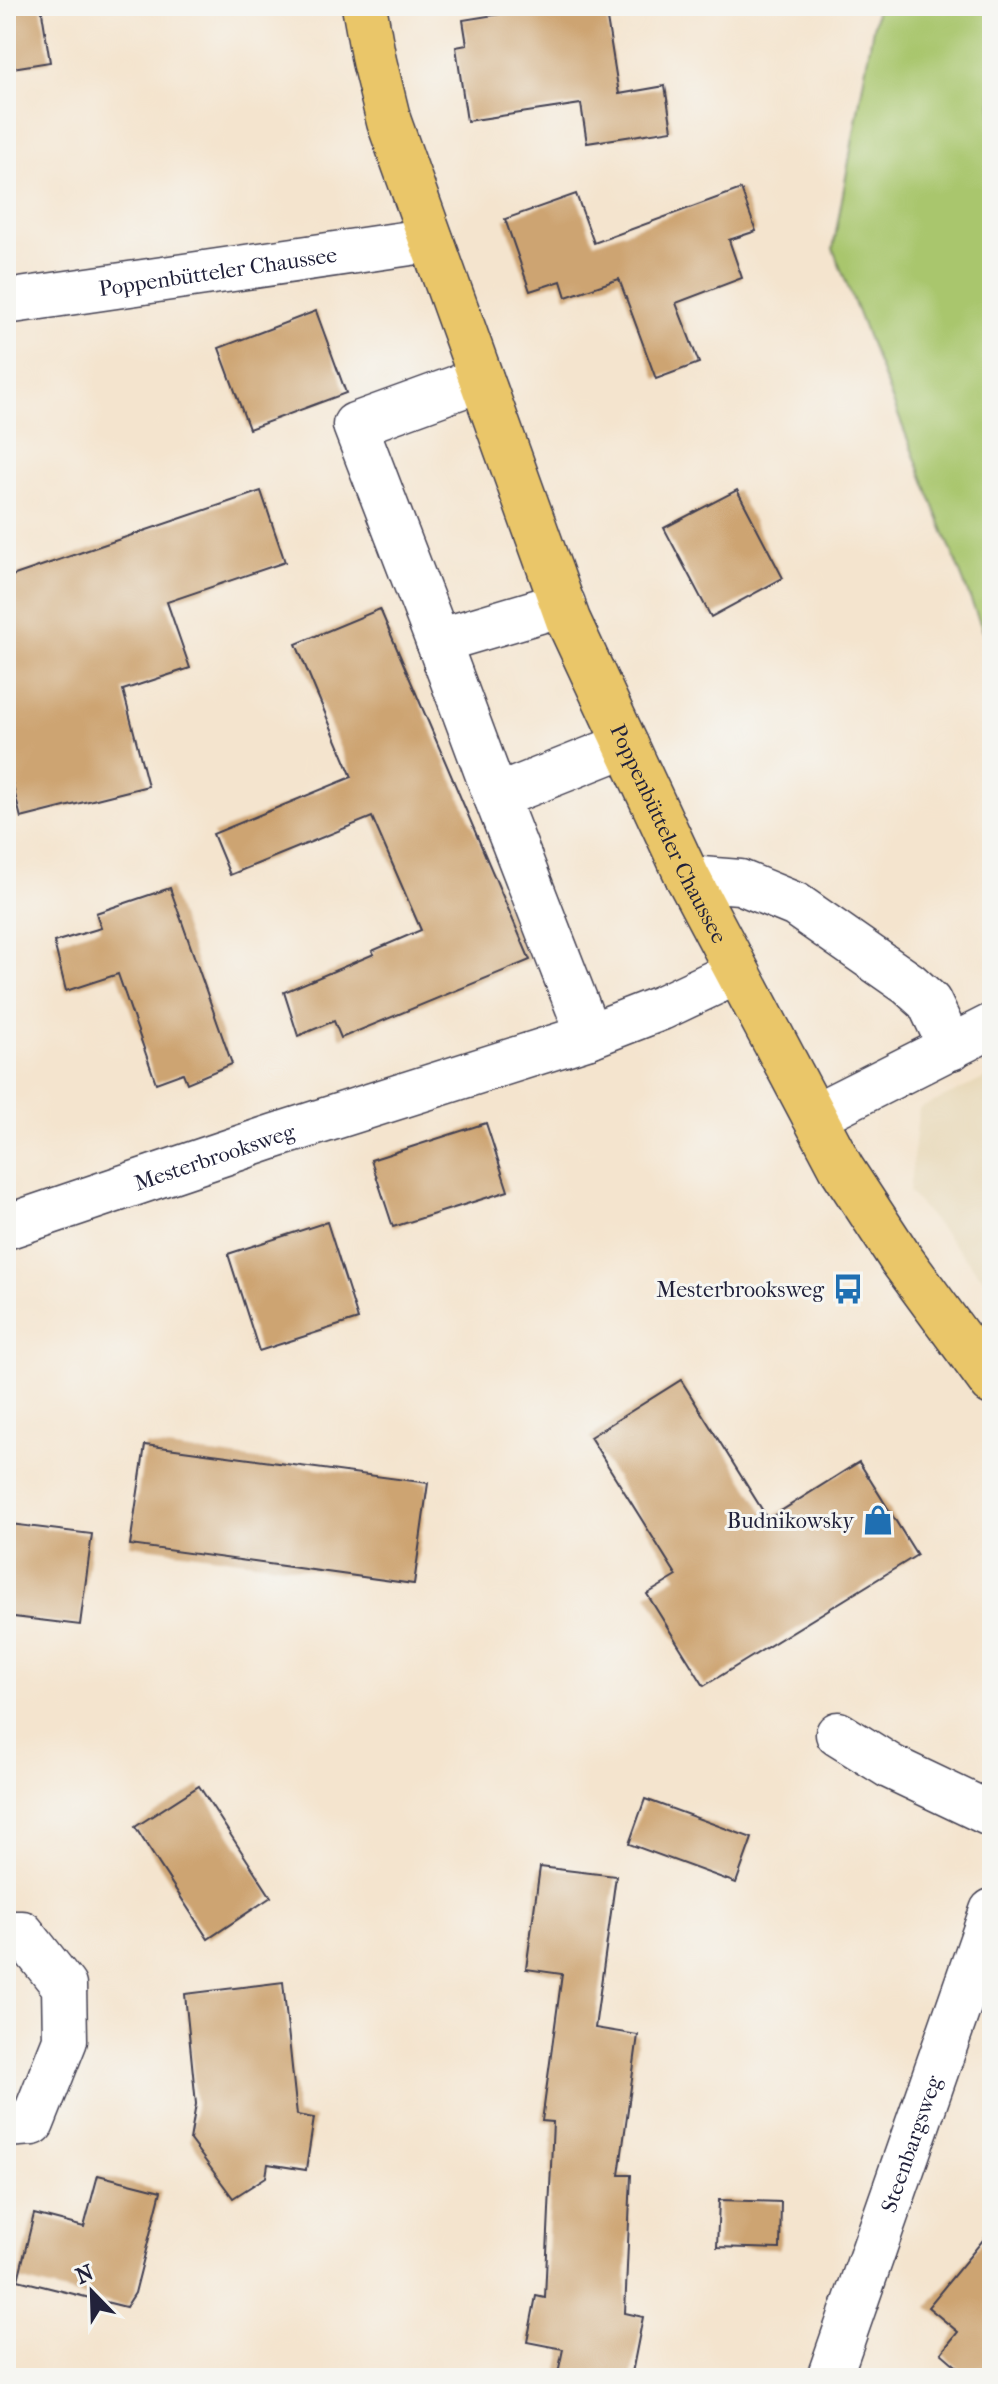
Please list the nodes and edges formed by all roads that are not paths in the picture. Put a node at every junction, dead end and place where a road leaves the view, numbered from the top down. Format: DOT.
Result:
graph roads {
  1 [pos="364,6"];
  2 [pos="431,240"];
  3 [pos="6,302"];
  4 [pos="481,379"];
  5 [pos="563,604"];
  6 [pos="438,641"];
  7 [pos="626,745"];
  8 [pos="496,797"];
  9 [pos="688,878"];
  10 [pos="737,972"];
  11 [pos="992,1026"];
  12 [pos="589,1036"];
  13 [pos="951,1048"];
  14 [pos="814,1116"];
  15 [pos="6,1227"];
  16 [pos="988,1370"];
  17 [pos="838,1734"];
  18 [pos="992,1815"];
  19 [pos="992,1911"];
  20 [pos="6,1933"];
  21 [pos="6,2125"];
  22 [pos="829,2378"];
  1 -- 2 [label="main road, Poppenbütteler Chaussee"];
  2 -- 3 [label="street, Poppenbütteler Chaussee"];
  2 -- 4 [label="main road, Poppenbütteler Chaussee"];
  4 -- 5 [label="main road, Poppenbütteler Chaussee"];
  4 -- 6 [label="street"];
  5 -- 6 [label="street"];
  5 -- 7 [label="main road, Poppenbütteler Chaussee"];
  6 -- 8 [label="street"];
  7 -- 8 [label="street"];
  7 -- 9 [label="main road, Poppenbütteler Chaussee"];
  8 -- 12 [label="street"];
  9 -- 10 [label="main road, Poppenbütteler Chaussee"];
  9 -- 13 [label="street"];
  10 -- 12 [label="street, Mesterbrooksweg"];
  10 -- 14 [label="main road, Poppenbütteler Chaussee"];
  11 -- 13 [label="street"];
  12 -- 15 [label="street, Mesterbrooksweg"];
  13 -- 14 [label="street"];
  14 -- 16 [label="main road, Poppenbütteler Chaussee"];
  17 -- 18 [label="street"];
  19 -- 22 [label="street, Steenbargsweg"];
  20 -- 21 [label="street"];
}
